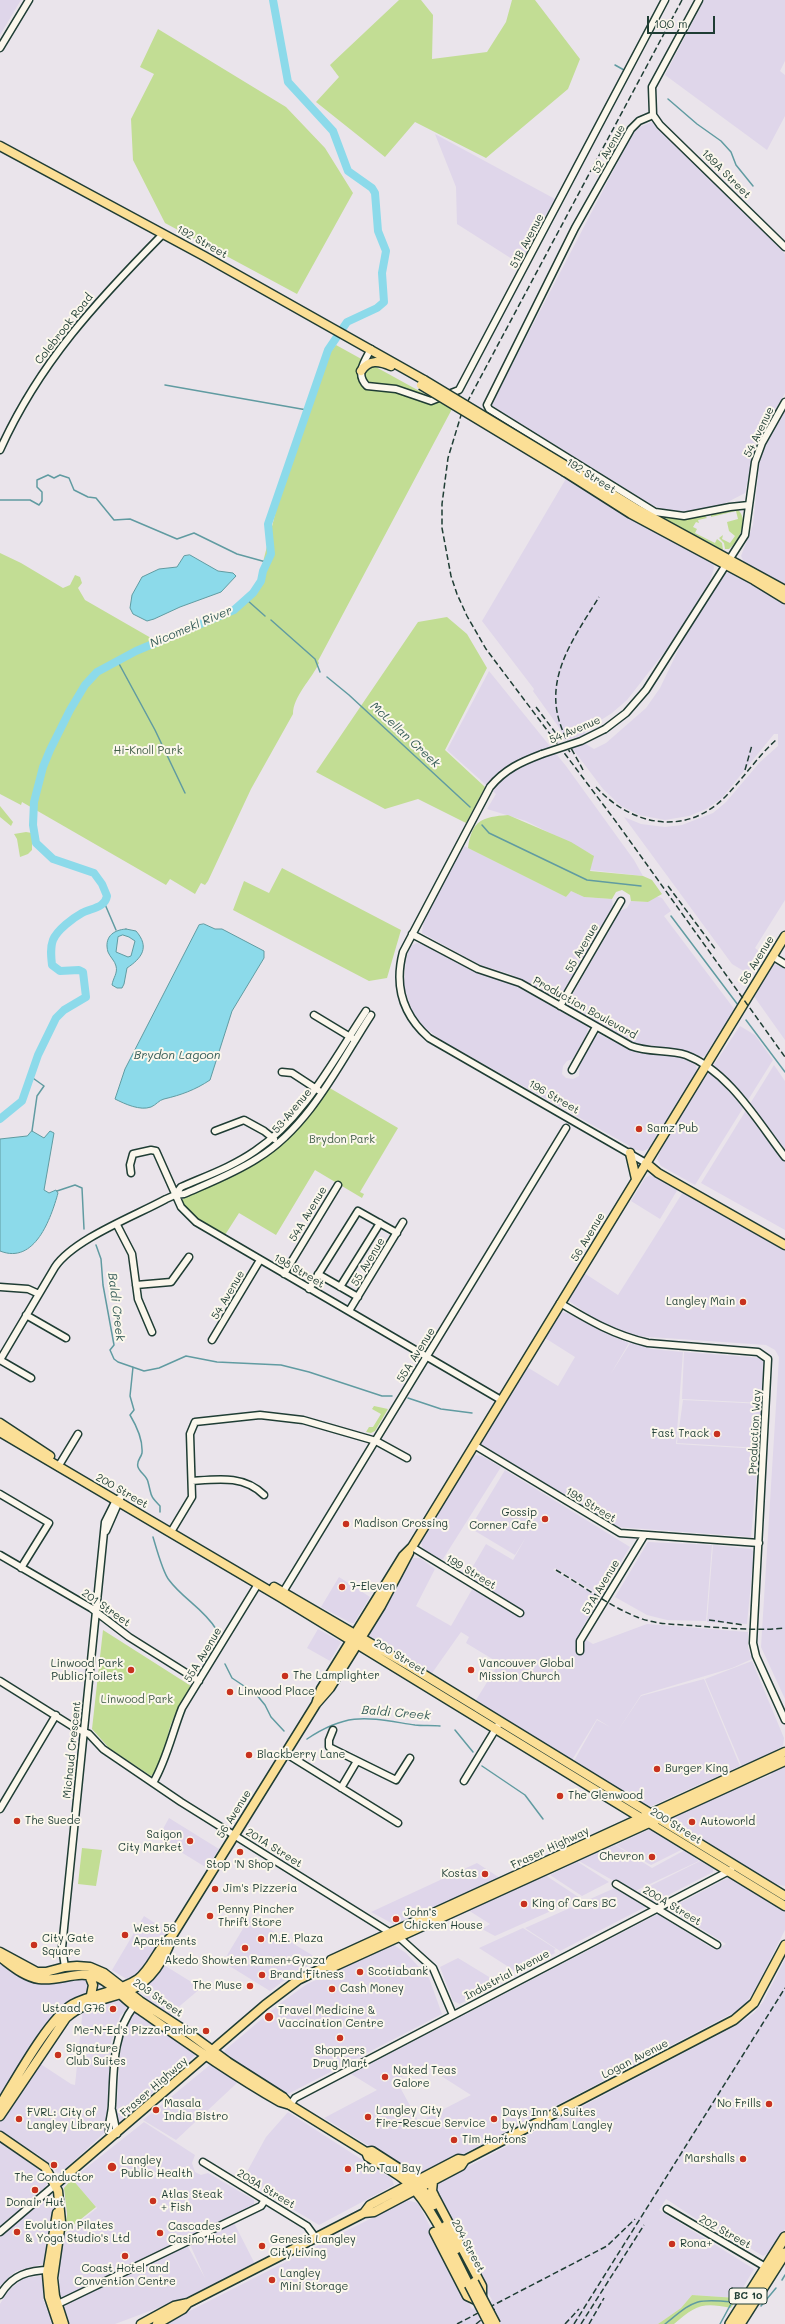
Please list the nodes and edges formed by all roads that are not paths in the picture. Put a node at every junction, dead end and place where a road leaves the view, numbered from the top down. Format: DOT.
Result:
graph roads {
  1 [pos="29,0"];
  2 [pos="665,0"];
  3 [pos="699,0"];
  4 [pos="0,48"];
  5 [pos="653,115"];
  6 [pos="0,146"];
  7 [pos="163,234"];
  8 [pos="785,247"];
  9 [pos="371,349"];
  10 [pos="390,362"];
  11 [pos="361,371"];
  12 [pos="409,376"];
  13 [pos="423,383"];
  14 [pos="785,402"];
  15 [pos="0,450"];
  16 [pos="566,470"];
  17 [pos="749,505"];
  18 [pos="630,514"];
  19 [pos="666,524"];
  20 [pos="728,561"];
  21 [pos="785,590"];
  22 [pos="785,599"];
  23 [pos="622,900"];
  24 [pos="412,934"];
  25 [pos="785,936"];
  26 [pos="772,956"];
  27 [pos="785,964"];
  28 [pos="560,1006"];
  29 [pos="366,1011"];
  30 [pos="314,1015"];
  31 [pos="371,1015"];
  32 [pos="596,1027"];
  33 [pos="349,1036"];
  34 [pos="356,1038"];
  35 [pos="450,1050"];
  36 [pos="705,1066"];
  37 [pos="572,1070"];
  38 [pos="282,1072"];
  39 [pos="315,1088"];
  40 [pos="321,1092"];
  41 [pos="566,1128"];
  42 [pos="215,1131"];
  43 [pos="272,1137"];
  44 [pos="278,1143"];
  45 [pos="630,1153"];
  46 [pos="785,1157"];
  47 [pos="646,1163"];
  48 [pos="131,1173"];
  49 [pos="636,1179"];
  50 [pos="338,1185"];
  51 [pos="176,1195"];
  52 [pos="403,1222"];
  53 [pos="380,1223"];
  54 [pos="117,1225"];
  55 [pos="397,1233"];
  56 [pos="785,1239"];
  57 [pos="785,1244"];
  58 [pos="189,1257"];
  59 [pos="260,1260"];
  60 [pos="284,1274"];
  61 [pos="318,1274"];
  62 [pos="136,1285"];
  63 [pos="0,1287"];
  64 [pos="340,1287"];
  65 [pos="309,1288"];
  66 [pos="39,1294"];
  67 [pos="358,1297"];
  68 [pos="560,1303"];
  69 [pos="349,1312"];
  70 [pos="26,1315"];
  71 [pos="152,1332"];
  72 [pos="66,1338"];
  73 [pos="212,1340"];
  74 [pos="426,1356"];
  75 [pos="0,1360"];
  76 [pos="31,1378"];
  77 [pos="501,1400"];
  78 [pos="0,1423"];
  79 [pos="0,1432"];
  80 [pos="78,1434"];
  81 [pos="376,1441"];
  82 [pos="474,1446"];
  83 [pos="407,1458"];
  84 [pos="60,1464"];
  85 [pos="192,1481"];
  86 [pos="0,1494"];
  87 [pos="264,1495"];
  88 [pos="119,1500"];
  89 [pos="172,1530"];
  90 [pos="644,1536"];
  91 [pos="759,1543"];
  92 [pos="411,1549"];
  93 [pos="0,1555"];
  94 [pos="22,1568"];
  95 [pos="258,1584"];
  96 [pos="383,1586"];
  97 [pos="283,1592"];
  98 [pos="387,1596"];
  99 [pos="97,1612"];
  100 [pos="520,1613"];
  101 [pos="356,1638"];
  102 [pos="580,1651"];
  103 [pos="198,1680"];
  104 [pos="0,1681"];
  105 [pos="56,1715"];
  106 [pos="785,1720"];
  107 [pos="498,1725"];
  108 [pos="333,1730"];
  109 [pos="85,1731"];
  110 [pos="785,1752"];
  111 [pos="285,1753"];
  112 [pos="410,1758"];
  113 [pos="357,1761"];
  114 [pos="785,1761"];
  115 [pos="464,1781"];
  116 [pos="153,1783"];
  117 [pos="341,1788"];
  118 [pos="0,1809"];
  119 [pos="626,1809"];
  120 [pos="651,1814"];
  121 [pos="642,1818"];
  122 [pos="659,1819"];
  123 [pos="398,1823"];
  124 [pos="650,1823"];
  125 [pos="626,1825"];
  126 [pos="234,1836"];
  127 [pos="736,1867"];
  128 [pos="729,1871"];
  129 [pos="616,1884"];
  130 [pos="784,1895"];
  131 [pos="785,1906"];
  132 [pos="657,1908"];
  133 [pos="390,1933"];
  134 [pos="172,1936"];
  135 [pos="398,1938"];
  136 [pos="717,1945"];
  137 [pos="785,1945"];
  138 [pos="0,1952"];
  139 [pos="0,1956"];
  140 [pos="23,1966"];
  141 [pos="327,1966"];
  142 [pos="14,1967"];
  143 [pos="65,1967"];
  144 [pos="89,1975"];
  145 [pos="139,1987"];
  146 [pos="121,1990"];
  147 [pos="91,1995"];
  148 [pos="137,2004"];
  149 [pos="453,2015"];
  150 [pos="210,2053"];
  151 [pos="0,2105"];
  152 [pos="290,2105"];
  153 [pos="0,2116"];
  154 [pos="117,2134"];
  155 [pos="0,2136"];
  156 [pos="366,2152"];
  157 [pos="465,2160"];
  158 [pos="203,2162"];
  159 [pos="400,2176"];
  160 [pos="433,2181"];
  161 [pos="55,2185"];
  162 [pos="416,2186"];
  163 [pos="398,2190"];
  164 [pos="265,2200"];
  165 [pos="667,2209"];
  166 [pos="364,2213"];
  167 [pos="430,2214"];
  168 [pos="0,2232"];
  169 [pos="315,2237"];
  170 [pos="785,2237"];
  171 [pos="785,2253"];
  172 [pos="770,2269"];
  173 [pos="50,2270"];
  174 [pos="472,2284"];
  175 [pos="0,2295"];
  176 [pos="482,2303"];
  177 [pos="58,2304"];
  178 [pos="188,2304"];
  179 [pos="58,2324"];
  180 [pos="64,2324"];
  181 [pos="141,2324"];
  182 [pos="157,2324"];
  183 [pos="489,2324"];
  184 [pos="493,2324"];
  185 [pos="496,2324"];
  186 [pos="730,2324"];
  187 [pos="740,2324"];
  1 -- 4 [label="street"];
  2 -- 11 [label="street, 51B Avenue"];
  3 -- 5 [label="street"];
  5 -- 8 [label="street, 189A Street"];
  5 -- 17 [label="street, 52 Avenue"];
  6 -- 7 [label="main road, 192 Street"];
  7 -- 9 [label="main road, 192 Street"];
  7 -- 15 [label="street, Colebrook Road"];
  9 -- 10 [label="main road, 192 Street"];
  9 -- 11 [label="street"];
  10 -- 12 [label="main road, 192 Street"];
  10 -- 13 [label="main road, 192 Street"];
  11 -- 12 [label="main road"];
  12 -- 13 [label="main road, 192 Street"];
  13 -- 16 [label="main road, 192 Street, bridge"];
  14 -- 17 [label="street, 54 Avenue"];
  16 -- 18 [label="main road, 192 Street"];
  16 -- 19 [label="main road, 192 Street"];
  17 -- 20 [label="street, 54 Avenue"];
  18 -- 19 [label="main road"];
  18 -- 20 [label="main road, 192 Street"];
  19 -- 20 [label="main road, 192 Street"];
  20 -- 21 [label="main road, 192 Street"];
  20 -- 22 [label="main road, 192 Street"];
  20 -- 24 [label="street, 54 Avenue, bridge"];
  23 -- 28 [label="street, 55 Avenue"];
  24 -- 28 [label="street, Production Boulevard"];
  24 -- 35 [label="street, 54 Avenue"];
  25 -- 26 [label="main road, 56 Avenue"];
  26 -- 27 [label="street"];
  26 -- 36 [label="main road, 56 Avenue"];
  28 -- 32 [label="street, Production Boulevard"];
  29 -- 33 [label="street, 53 Avenue"];
  30 -- 33 [label="street"];
  31 -- 34 [label="street, 53 Avenue"];
  32 -- 36 [label="street, Production Boulevard"];
  32 -- 37 [label="street"];
  33 -- 34 [label="street"];
  33 -- 39 [label="street, 53 Avenue"];
  34 -- 40 [label="street, 53 Avenue"];
  35 -- 45 [label="street, 196 Street"];
  36 -- 46 [label="street, Production Boulevard"];
  36 -- 47 [label="main road, 56 Avenue"];
  38 -- 39 [label="street"];
  39 -- 40 [label="street"];
  39 -- 43 [label="street, 53 Avenue"];
  40 -- 44 [label="street, 53 Avenue"];
  41 -- 74 [label="street, 55A Avenue"];
  42 -- 43 [label="street"];
  43 -- 44 [label="street"];
  43 -- 51 [label="street, 53 Avenue"];
  44 -- 51 [label="street, 53 Avenue"];
  45 -- 47 [label="street, 196 Street"];
  45 -- 49 [label="main road"];
  47 -- 49 [label="main road, 56 Avenue"];
  47 -- 56 [label="main road, 196 Street"];
  47 -- 57 [label="main road, 196 Street"];
  48 -- 51 [label="street, 198 Street"];
  49 -- 68 [label="main road, 56 Avenue"];
  50 -- 60 [label="street, 54A Avenue"];
  51 -- 54 [label="street, 53 Avenue"];
  51 -- 59 [label="street, 198 Street"];
  52 -- 55 [label="street, 55 Avenue"];
  53 -- 55 [label="street"];
  53 -- 61 [label="street"];
  53 -- 64 [label="street"];
  54 -- 62 [label="street"];
  54 -- 66 [label="street, 53 Avenue"];
  55 -- 67 [label="street, 55 Avenue"];
  58 -- 62 [label="street"];
  59 -- 60 [label="street, 198 Street"];
  59 -- 73 [label="street, 54 Avenue"];
  60 -- 65 [label="street, 198 Street"];
  61 -- 64 [label="street"];
  61 -- 65 [label="street"];
  62 -- 71 [label="street"];
  63 -- 66 [label="street"];
  64 -- 67 [label="street"];
  65 -- 69 [label="street, 198 Street"];
  66 -- 70 [label="street, 53 Avenue"];
  67 -- 69 [label="street, 55 Avenue"];
  68 -- 77 [label="main road, 56 Avenue"];
  68 -- 91 [label="street, Production Way"];
  69 -- 74 [label="street, 198 Street"];
  70 -- 72 [label="street"];
  70 -- 75 [label="street, 53 Avenue"];
  74 -- 77 [label="street, 198 Street"];
  74 -- 81 [label="street, 55A Avenue"];
  75 -- 76 [label="street"];
  77 -- 82 [label="main road, 56 Avenue"];
  78 -- 84 [label="main road, 200 Street"];
  79 -- 84 [label="main road, 200 Street"];
  80 -- 84 [label="street"];
  81 -- 83 [label="street"];
  81 -- 85 [label="street"];
  81 -- 97 [label="street, 55A Avenue"];
  82 -- 90 [label="street, 198 Street"];
  82 -- 92 [label="main road, 56 Avenue"];
  84 -- 88 [label="main road, 200 Street"];
  85 -- 87 [label="street"];
  85 -- 89 [label="street"];
  86 -- 94 [label="street"];
  88 -- 89 [label="main road, 200 Street"];
  88 -- 99 [label="street, Michaud Crescent"];
  89 -- 95 [label="main road, 200 Street"];
  89 -- 97 [label="main road, 200 Street"];
  90 -- 91 [label="street, 198 Street"];
  90 -- 102 [label="street, 57A Avenue"];
  91 -- 106 [label="street, Production Way"];
  92 -- 96 [label="main road, 56 Avenue"];
  92 -- 98 [label="main road, 56 Avenue"];
  92 -- 100 [label="street, 199 Street"];
  93 -- 94 [label="street, 201 Street"];
  94 -- 99 [label="street, 201 Street"];
  95 -- 101 [label="main road, 200 Street"];
  95 -- 103 [label="street, 55A Avenue"];
  96 -- 98 [label="main road"];
  96 -- 101 [label="main road, 56 Avenue"];
  97 -- 101 [label="main road, 200 Street"];
  98 -- 101 [label="main road, 56 Avenue"];
  99 -- 103 [label="street, 201 Street"];
  99 -- 109 [label="street, Michaud Crescent"];
  101 -- 107 [label="main road, 200 Street"];
  101 -- 111 [label="main road, 56 Avenue"];
  103 -- 116 [label="street, 55A Avenue"];
  104 -- 105 [label="street, 201A Street"];
  105 -- 109 [label="street, 201A Street"];
  105 -- 118 [label="street"];
  107 -- 115 [label="street"];
  107 -- 119 [label="main road, 200 Street"];
  107 -- 120 [label="main road, 200 Street"];
  108 -- 113 [label="street"];
  109 -- 116 [label="street, 201A Street"];
  109 -- 143 [label="street, Michaud Crescent"];
  110 -- 120 [label="main road, Fraser Highway"];
  111 -- 117 [label="street"];
  111 -- 126 [label="main road, 56 Avenue"];
  112 -- 113 [label="street"];
  113 -- 117 [label="street"];
  114 -- 122 [label="main road, Fraser Highway"];
  116 -- 126 [label="street, 201A Street"];
  117 -- 123 [label="street"];
  119 -- 121 [label="main road, 200 Street"];
  119 -- 125 [label="main road"];
  120 -- 121 [label="main road, Fraser Highway"];
  120 -- 122 [label="main road, 200 Street"];
  121 -- 124 [label="main road, 200 Street"];
  121 -- 125 [label="main road, Fraser Highway"];
  122 -- 124 [label="main road, Fraser Highway"];
  122 -- 127 [label="main road, 200 Street"];
  124 -- 128 [label="main road, 200 Street"];
  124 -- 135 [label="main road, Fraser Highway"];
  125 -- 133 [label="main road, Fraser Highway"];
  126 -- 133 [label="street, 201A Street"];
  126 -- 134 [label="main road, 56 Avenue"];
  127 -- 128 [label="street, Industrial Avenue"];
  127 -- 130 [label="main road, 200 Street"];
  128 -- 131 [label="main road, 200 Street"];
  128 -- 132 [label="street, Industrial Avenue"];
  129 -- 132 [label="street, 200A Street"];
  132 -- 136 [label="street, 200A Street"];
  132 -- 149 [label="street, Industrial Avenue"];
  133 -- 135 [label="street, 201A Street"];
  133 -- 141 [label="main road, Fraser Highway"];
  134 -- 145 [label="main road, 56 Avenue"];
  134 -- 146 [label="main road, 56 Avenue"];
  135 -- 141 [label="main road, Fraser Highway"];
  135 -- 149 [label="street, 201A Street"];
  137 -- 157 [label="main road, Logan Avenue"];
  138 -- 140 [label="main road, 203 Street"];
  139 -- 142 [label="main road, 203 Street"];
  140 -- 142 [label="main road"];
  140 -- 143 [label="main road, 203 Street"];
  141 -- 150 [label="main road, Fraser Highway"];
  142 -- 144 [label="main road, 203 Street"];
  143 -- 146 [label="main road, 203 Street"];
  144 -- 146 [label="main road, 203 Street"];
  144 -- 147 [label="main road"];
  145 -- 146 [label="main road, 56 Avenue"];
  145 -- 148 [label="main road"];
  146 -- 147 [label="main road"];
  146 -- 148 [label="main road, 203 Street"];
  146 -- 153 [label="main road"];
  147 -- 151 [label="main road"];
  148 -- 150 [label="main road, 203 Street"];
  148 -- 154 [label="street"];
  149 -- 152 [label="street, Industrial Avenue"];
  150 -- 152 [label="main road, 203 Street"];
  150 -- 154 [label="main road, Fraser Highway"];
  152 -- 156 [label="main road, 203 Street"];
  154 -- 161 [label="main road, Fraser Highway"];
  155 -- 161 [label="main road"];
  156 -- 159 [label="main road, 203 Street"];
  156 -- 162 [label="main road, 203 Street"];
  157 -- 160 [label="main road, Logan Avenue"];
  157 -- 162 [label="main road, Logan Avenue"];
  158 -- 164 [label="street, 203A Street"];
  159 -- 162 [label="main road, 203 Street"];
  159 -- 163 [label="main road"];
  160 -- 162 [label="main road, Logan Avenue"];
  160 -- 176 [label="main road"];
  161 -- 168 [label="street, Fraser Highway"];
  161 -- 173 [label="main road"];
  162 -- 163 [label="main road, Logan Avenue"];
  162 -- 166 [label="main road, Logan Avenue"];
  162 -- 167 [label="main road, 204 Street"];
  162 -- 174 [label="main road, 204 Street"];
  163 -- 166 [label="main road, Logan Avenue"];
  164 -- 169 [label="street, 203A Street"];
  164 -- 177 [label="street"];
  165 -- 172 [label="street, 202 Street"];
  166 -- 169 [label="main road, Logan Avenue"];
  167 -- 174 [label="main road, 204 Street"];
  167 -- 176 [label="main road"];
  169 -- 178 [label="main road, Logan Avenue"];
  170 -- 172 [label="highway, BC 10"];
  171 -- 172 [label="highway, BC 10"];
  172 -- 186 [label="highway, BC 10"];
  172 -- 187 [label="highway, BC 10"];
  173 -- 175 [label="street"];
  173 -- 177 [label="main road"];
  173 -- 179 [label="main road"];
  174 -- 183 [label="main road, 204 Street, bridge"];
  174 -- 185 [label="main road, 204 Street, bridge"];
  176 -- 184 [label="street"];
  177 -- 180 [label="main road"];
  178 -- 181 [label="main road, Logan Avenue"];
  178 -- 182 [label="main road, Logan Avenue"];
}
